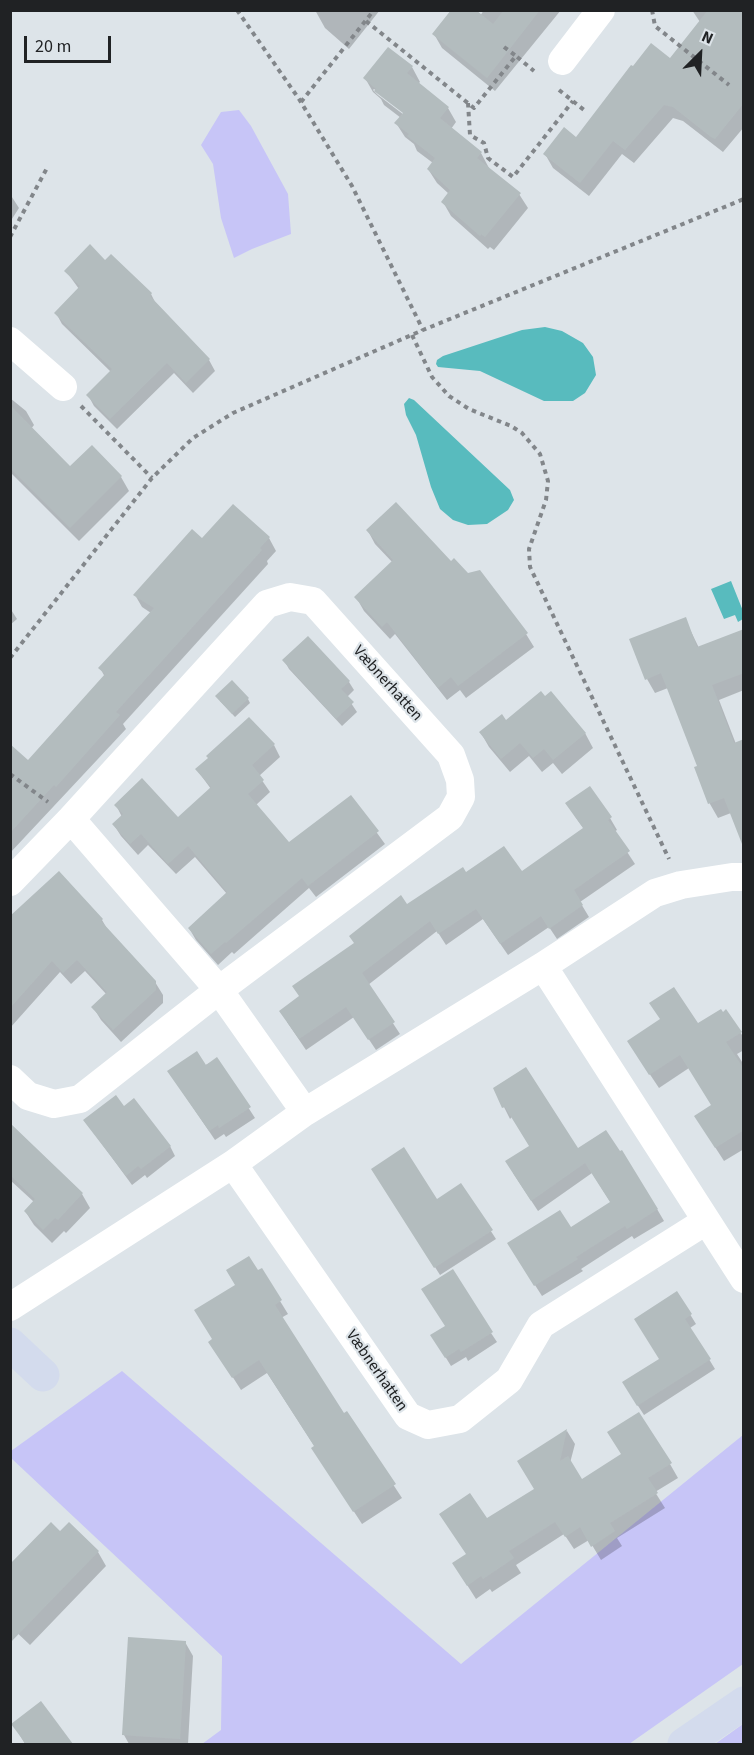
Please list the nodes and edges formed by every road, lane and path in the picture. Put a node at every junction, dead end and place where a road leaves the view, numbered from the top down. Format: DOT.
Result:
graph roads {
  1 [pos="237,10"];
  2 [pos="374,10"];
  3 [pos="601,10"];
  4 [pos="652,10"];
  5 [pos="366,21"];
  6 [pos="504,47"];
  7 [pos="516,56"];
  8 [pos="552,74"];
  9 [pos="729,85"];
  10 [pos="573,101"];
  11 [pos="301,102"];
  12 [pos="468,104"];
  13 [pos="584,110"];
  14 [pos="47,168"];
  15 [pos="744,199"];
  16 [pos="10,237"];
  17 [pos="423,330"];
  18 [pos="412,335"];
  19 [pos="10,341"];
  20 [pos="63,387"];
  21 [pos="152,478"];
  22 [pos="10,658"];
  23 [pos="10,774"];
  24 [pos="71,819"];
  25 [pos="744,877"];
  26 [pos="10,882"];
  27 [pos="681,885"];
  28 [pos="543,966"];
  29 [pos="219,990"];
  30 [pos="10,1079"];
  31 [pos="305,1112"];
  32 [pos="233,1164"];
  33 [pos="706,1221"];
  34 [pos="744,1279"];
  35 [pos="10,1307"];
  36 [pos="10,1344"];
  37 [pos="43,1375"];
  38 [pos="744,1703"];
  39 [pos="684,1744"];
  1 -- 11 [label="path"];
  2 -- 5 [label="path"];
  3 -- 8 [label="street"];
  4 -- 9 [label="path"];
  5 -- 11 [label="path"];
  5 -- 12 [label="path"];
  6 -- 7 [label="path"];
  7 -- 8 [label="path"];
  7 -- 12 [label="path"];
  8 -- 10 [label="path"];
  10 -- 12 [label="path"];
  10 -- 13 [label="path"];
  11 -- 17 [label="path"];
  14 -- 16 [label="path"];
  15 -- 17 [label="path"];
  17 -- 18 [label="path"];
  18 -- 21 [label="path"];
  18 -- 27 [label="path"];
  19 -- 20 [label="street"];
  20 -- 21 [label="path"];
  21 -- 22 [label="path"];
  23 -- 24 [label="path"];
  24 -- 26 [label="street, Væbnerhatten"];
  24 -- 29 [label="street"];
  24 -- 29 [label="street, Væbnerhatten"];
  25 -- 27 [label="street"];
  27 -- 28 [label="street"];
  28 -- 31 [label="street"];
  28 -- 33 [label="street"];
  29 -- 30 [label="street, Væbnerhatten"];
  29 -- 31 [label="street"];
  31 -- 32 [label="street"];
  32 -- 33 [label="street, Væbnerhatten"];
  32 -- 35 [label="street"];
  33 -- 34 [label="street"];
  36 -- 37 [label="main road"];
  38 -- 39 [label="main road"];
}
